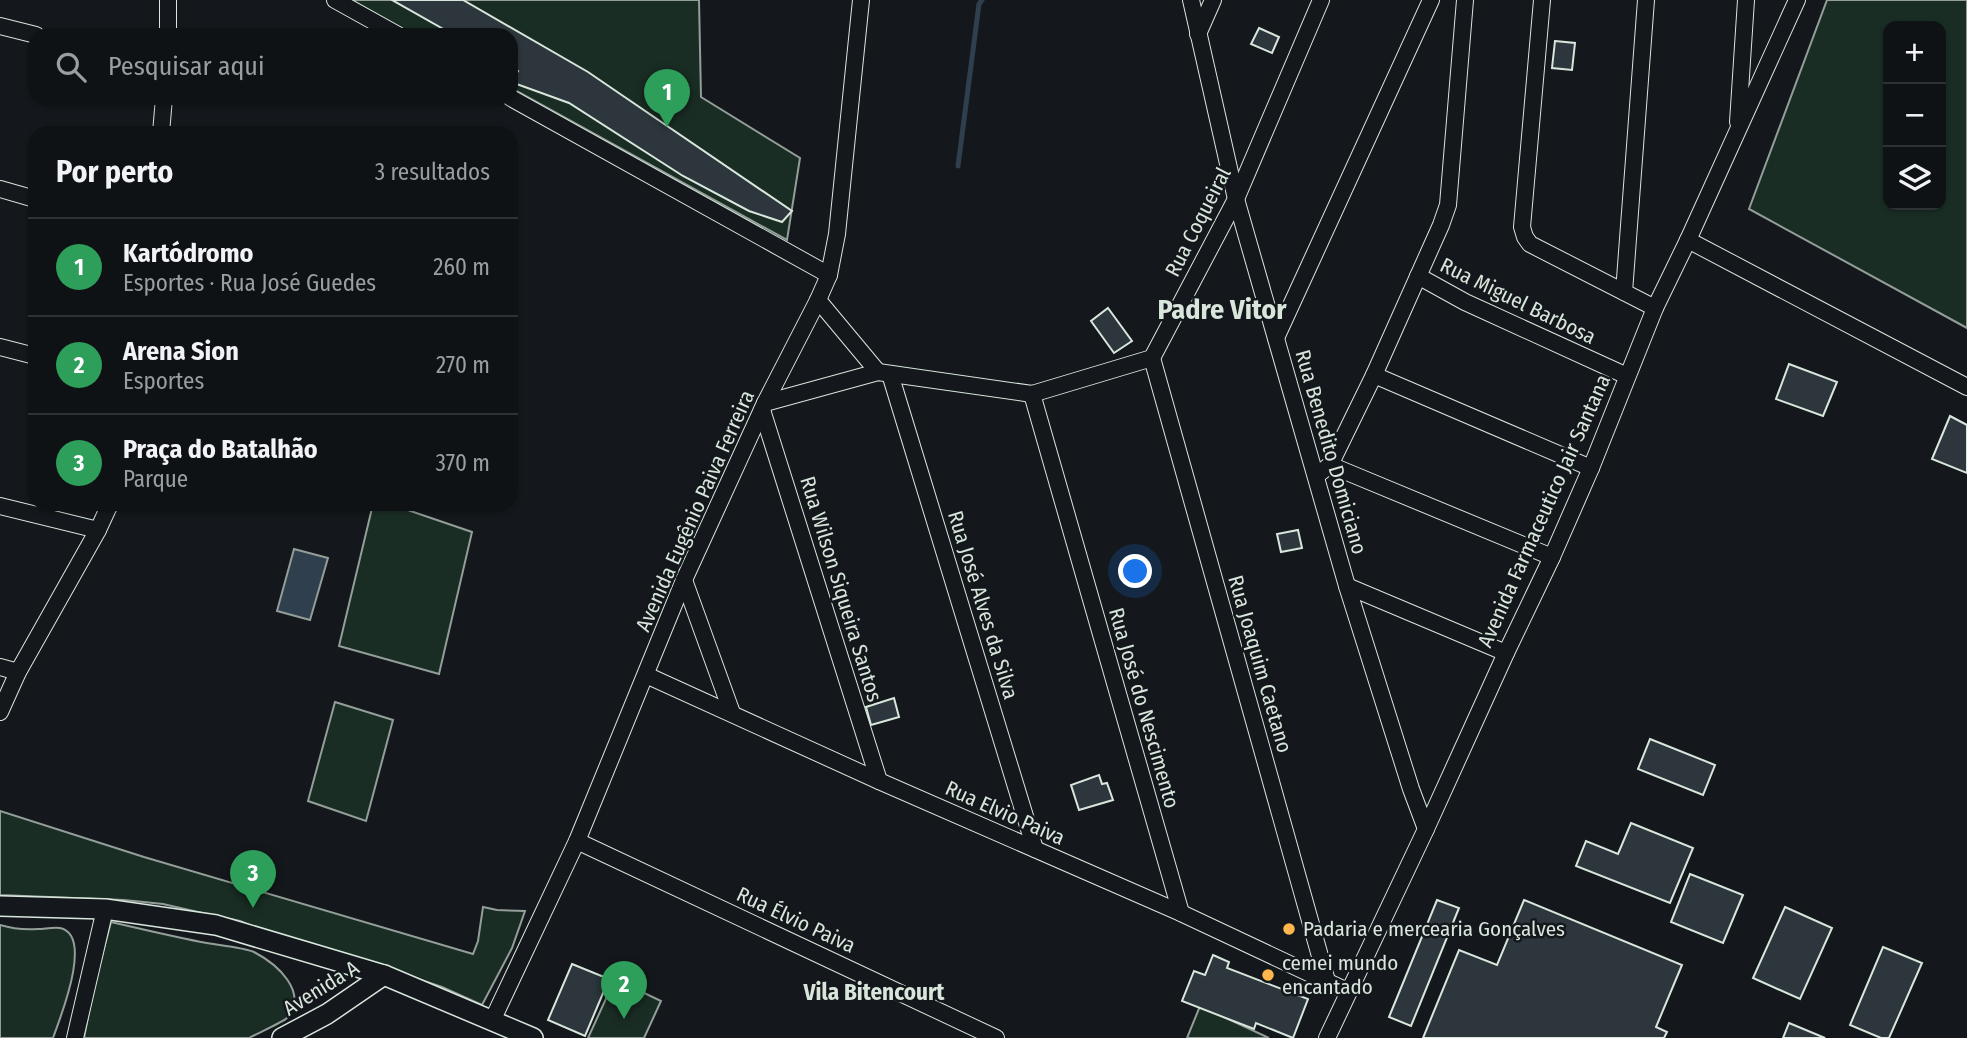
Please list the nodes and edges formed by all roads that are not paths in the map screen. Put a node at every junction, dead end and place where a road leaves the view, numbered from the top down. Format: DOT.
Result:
graph roads {
  1 [pos="168,0"];
  2 [pos="335,0"];
  3 [pos="861,0"];
  4 [pos="1191,0"];
  5 [pos="1213,0"];
  6 [pos="1321,0"];
  7 [pos="1431,0"];
  8 [pos="1465,0"];
  9 [pos="1542,0"];
  10 [pos="1646,0"];
  11 [pos="1746,0"];
  12 [pos="1797,0"];
  13 [pos="0,26"];
  14 [pos="167,28"];
  15 [pos="385,28"];
  16 [pos="28,33"];
  17 [pos="1198,34"];
  18 [pos="518,102"];
  19 [pos="164,105"];
  20 [pos="162,126"];
  21 [pos="1738,131"];
  22 [pos="0,189"];
  23 [pos="28,197"];
  24 [pos="1236,199"];
  25 [pos="1688,240"];
  26 [pos="828,275"];
  27 [pos="1418,276"];
  28 [pos="1624,292"];
  29 [pos="818,300"];
  30 [pos="1655,308"];
  31 [pos="1276,338"];
  32 [pos="0,347"];
  33 [pos="28,354"];
  34 [pos="1152,358"];
  35 [pos="884,373"];
  36 [pos="1374,374"];
  37 [pos="1626,376"];
  38 [pos="1967,387"];
  39 [pos="1032,394"];
  40 [pos="764,407"];
  41 [pos="1330,465"];
  42 [pos="1591,468"];
  43 [pos="1316,477"];
  44 [pos="0,506"];
  45 [pos="107,511"];
  46 [pos="98,530"];
  47 [pos="1552,557"];
  48 [pos="684,580"];
  49 [pos="1347,586"];
  50 [pos="1506,653"];
  51 [pos="0,667"];
  52 [pos="18,672"];
  53 [pos="646,675"];
  54 [pos="0,712"];
  55 [pos="732,713"];
  56 [pos="879,781"];
  57 [pos="1426,829"];
  58 [pos="577,841"];
  59 [pos="1035,849"];
  60 [pos="0,906"];
  61 [pos="105,909"];
  62 [pos="1181,913"];
  63 [pos="384,975"];
  64 [pos="1327,981"];
  65 [pos="1347,991"];
  66 [pos="492,1021"];
  67 [pos="75,1038"];
  68 [pos="282,1038"];
  69 [pos="533,1038"];
  70 [pos="996,1038"];
  71 [pos="1326,1038"];
  1 -- 14 [label="street"];
  2 -- 15 [label="street"];
  3 -- 26 [label="street, Avenida Eugênio Paiva Ferreira"];
  4 -- 17 [label="street, Rua Benedito Domiciano"];
  5 -- 17 [label="street"];
  6 -- 24 [label="street, Rua Coqueiral"];
  7 -- 31 [label="street"];
  8 -- 27 [label="street, Rua Miguel Barbosa"];
  9 -- 28 [label="street"];
  10 -- 28 [label="street"];
  11 -- 21 [label="street"];
  12 -- 21 [label="street, Avenida Farmaceutico Jair Santana"];
  13 -- 16 [label="street"];
  17 -- 24 [label="street, Rua Benedito Domiciano"];
  18 -- 26 [label="street"];
  19 -- 20 [label="street"];
  21 -- 25 [label="street, Avenida Farmaceutico Jair Santana"];
  22 -- 23 [label="street"];
  24 -- 31 [label="street, Rua Benedito Domiciano"];
  24 -- 34 [label="street, Rua Coqueiral"];
  25 -- 30 [label="street, Avenida Farmaceutico Jair Santana"];
  25 -- 38 [label="street"];
  26 -- 29 [label="street, Avenida Eugênio Paiva Ferreira"];
  27 -- 36 [label="street"];
  27 -- 37 [label="street, Rua Miguel Barbosa"];
  28 -- 30 [label="street"];
  29 -- 35 [label="street"];
  29 -- 40 [label="street, Avenida Eugênio Paiva Ferreira"];
  30 -- 37 [label="street, Avenida Farmaceutico Jair Santana"];
  31 -- 43 [label="street, Rua Benedito Domiciano"];
  32 -- 33 [label="street"];
  34 -- 39 [label="street"];
  34 -- 64 [label="street, Rua Joaquim Caetano"];
  35 -- 39 [label="street"];
  35 -- 40 [label="street"];
  35 -- 59 [label="street, Rua José Alves da Silva"];
  36 -- 41 [label="street"];
  36 -- 42 [label="street"];
  37 -- 42 [label="street, Avenida Farmaceutico Jair Santana"];
  39 -- 62 [label="street, Rua José do Nescimento"];
  40 -- 48 [label="street, Avenida Eugênio Paiva Ferreira"];
  40 -- 56 [label="street, Rua Wilson Siqueira Santos"];
  41 -- 43 [label="street"];
  41 -- 47 [label="street"];
  42 -- 47 [label="street, Avenida Farmaceutico Jair Santana"];
  43 -- 49 [label="street, Rua Benedito Domiciano"];
  44 -- 46 [label="street"];
  45 -- 46 [label="street"];
  46 -- 52 [label="street"];
  47 -- 50 [label="street, Avenida Farmaceutico Jair Santana"];
  48 -- 53 [label="street, Avenida Eugênio Paiva Ferreira"];
  48 -- 55 [label="street"];
  49 -- 50 [label="street"];
  49 -- 57 [label="street, Rua Benedito Domiciano"];
  50 -- 57 [label="street, Avenida Farmaceutico Jair Santana"];
  51 -- 52 [label="street"];
  52 -- 54 [label="street"];
  53 -- 55 [label="street, Rua Elvio Paiva"];
  53 -- 58 [label="street, Avenida Eugênio Paiva Ferreira"];
  55 -- 56 [label="street, Rua Elvio Paiva"];
  56 -- 59 [label="street, Rua Elvio Paiva"];
  57 -- 65 [label="street, Avenida Farmaceutico Jair Santana"];
  58 -- 66 [label="street, Avenida Eugênio Paiva Ferreira"];
  58 -- 70 [label="street, Rua Élvio Paiva"];
  59 -- 62 [label="street, Rua Elvio Paiva"];
  60 -- 61 [label="street"];
  61 -- 63 [label="street"];
  61 -- 67 [label="street"];
  62 -- 64 [label="street, Rua Elvio Paiva"];
  63 -- 66 [label="street"];
  63 -- 68 [label="street, Avenida A"];
  64 -- 65 [label="street, Rua Elvio Paiva"];
  65 -- 71 [label="street, Avenida Farmaceutico Jair Santana"];
  66 -- 69 [label="street"];
}
